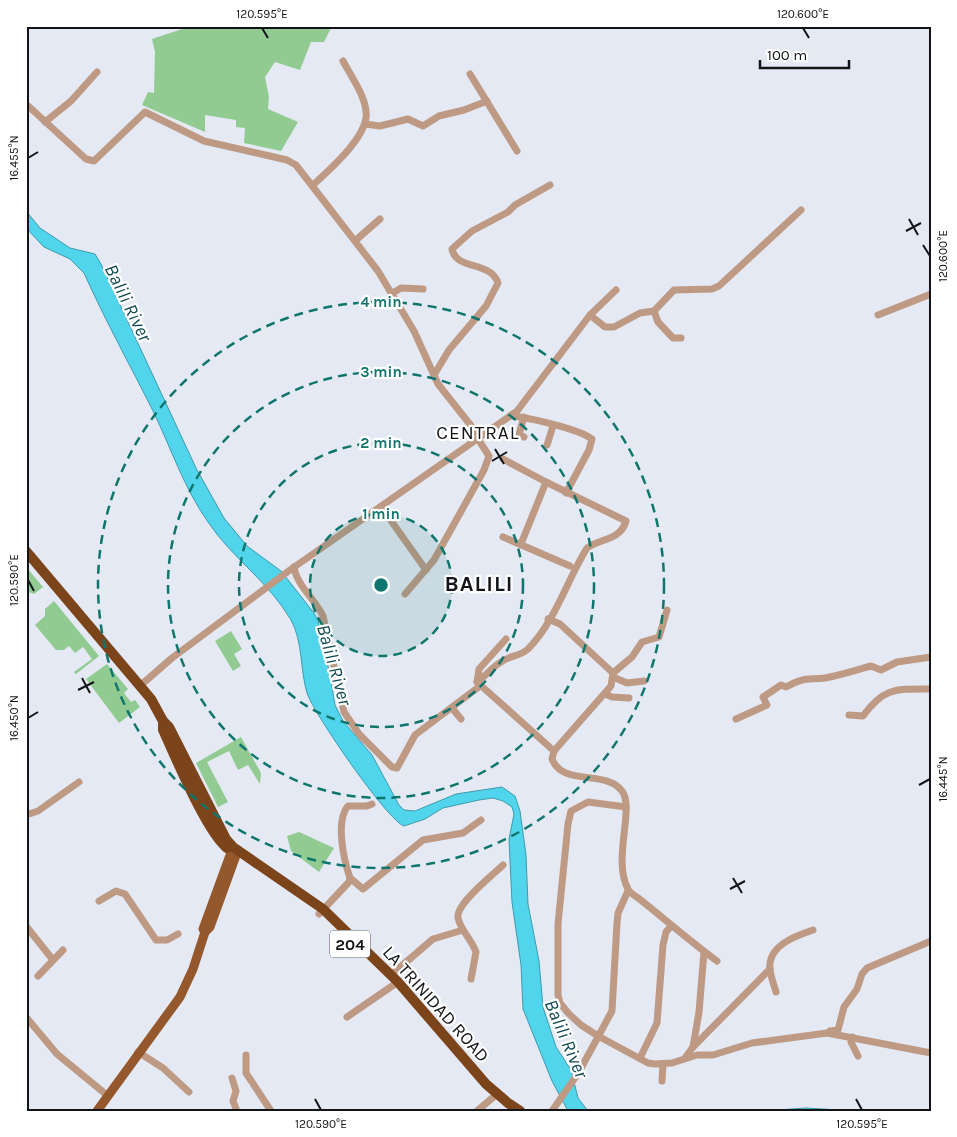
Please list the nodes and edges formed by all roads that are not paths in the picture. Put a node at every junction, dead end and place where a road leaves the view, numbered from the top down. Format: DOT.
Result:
graph roads {
  1 [pos="343,61"];
  2 [pos="97,72"];
  3 [pos="470,74"];
  4 [pos="487,101"];
  5 [pos="26,104"];
  6 [pos="45,122"];
  7 [pos="365,124"];
  8 [pos="517,151"];
  9 [pos="314,185"];
  10 [pos="550,185"];
  11 [pos="801,210"];
  12 [pos="380,219"];
  13 [pos="356,240"];
  14 [pos="423,289"];
  15 [pos="616,290"];
  16 [pos="391,294"];
  17 [pos="931,294"];
  18 [pos="654,311"];
  19 [pos="590,315"];
  20 [pos="878,315"];
  21 [pos="681,338"];
  22 [pos="434,375"];
  23 [pos="510,416"];
  24 [pos="524,417"];
  25 [pos="553,426"];
  26 [pos="524,437"];
  27 [pos="479,438"];
  28 [pos="546,445"];
  29 [pos="503,458"];
  30 [pos="546,482"];
  31 [pos="566,493"];
  32 [pos="382,508"];
  33 [pos="503,537"];
  34 [pos="521,544"];
  35 [pos="26,551"];
  36 [pos="570,566"];
  37 [pos="292,569"];
  38 [pos="426,570"];
  39 [pos="405,594"];
  40 [pos="667,610"];
  41 [pos="548,619"];
  42 [pos="506,640"];
  43 [pos="931,657"];
  44 [pos="613,675"];
  45 [pos="644,681"];
  46 [pos="478,684"];
  47 [pos="140,685"];
  48 [pos="931,689"];
  49 [pos="605,694"];
  50 [pos="629,698"];
  51 [pos="452,708"];
  52 [pos="849,715"];
  53 [pos="461,718"];
  54 [pos="736,719"];
  55 [pos="554,750"];
  56 [pos="79,782"];
  57 [pos="372,804"];
  58 [pos="626,807"];
  59 [pos="27,817"];
  60 [pos="481,820"];
  61 [pos="234,851"];
  62 [pos="504,865"];
  63 [pos="350,878"];
  64 [pos="628,891"];
  65 [pos="99,901"];
  66 [pos="321,912"];
  67 [pos="26,926"];
  68 [pos="671,926"];
  69 [pos="463,930"];
  70 [pos="813,930"];
  71 [pos="178,934"];
  72 [pos="931,941"];
  73 [pos="63,950"];
  74 [pos="704,952"];
  75 [pos="53,960"];
  76 [pos="717,961"];
  77 [pos="770,969"];
  78 [pos="38,976"];
  79 [pos="471,979"];
  80 [pos="394,981"];
  81 [pos="776,992"];
  82 [pos="26,1017"];
  83 [pos="347,1017"];
  84 [pos="827,1033"];
  85 [pos="598,1036"];
  86 [pos="852,1037"];
  87 [pos="693,1047"];
  88 [pos="138,1052"];
  89 [pos="931,1053"];
  90 [pos="246,1054"];
  91 [pos="858,1056"];
  92 [pos="640,1058"];
  93 [pos="685,1058"];
  94 [pos="663,1064"];
  95 [pos="232,1078"];
  96 [pos="662,1081"];
  97 [pos="189,1092"];
  98 [pos="108,1096"];
  99 [pos="494,1096"];
  100 [pos="99,1110"];
  101 [pos="237,1111"];
  102 [pos="271,1111"];
  103 [pos="477,1111"];
  104 [pos="507,1111"];
  105 [pos="520,1111"];
  106 [pos="552,1111"];
  1 -- 7 [label="street"];
  2 -- 6 [label="street"];
  3 -- 4 [label="street"];
  4 -- 7 [label="street"];
  4 -- 8 [label="street"];
  5 -- 6 [label="street"];
  6 -- 9 [label="street"];
  7 -- 9 [label="street"];
  9 -- 13 [label="street"];
  10 -- 22 [label="street"];
  11 -- 18 [label="street"];
  12 -- 13 [label="street"];
  13 -- 16 [label="street"];
  14 -- 16 [label="street"];
  15 -- 19 [label="street"];
  16 -- 22 [label="street"];
  17 -- 20 [label="street"];
  18 -- 19 [label="street"];
  18 -- 21 [label="street"];
  19 -- 23 [label="street"];
  22 -- 27 [label="street"];
  23 -- 24 [label="street"];
  23 -- 27 [label="street"];
  24 -- 25 [label="street"];
  24 -- 26 [label="street"];
  25 -- 28 [label="street"];
  25 -- 31 [label="street"];
  27 -- 32 [label="street"];
  27 -- 38 [label="street"];
  29 -- 30 [label="street"];
  30 -- 31 [label="street"];
  30 -- 34 [label="street"];
  31 -- 41 [label="street"];
  32 -- 37 [label="street"];
  32 -- 38 [label="street"];
  33 -- 34 [label="street"];
  34 -- 36 [label="street"];
  35 -- 47 [label="highway, 204"];
  37 -- 47 [label="street"];
  37 -- 51 [label="street"];
  38 -- 39 [label="street"];
  40 -- 44 [label="street"];
  41 -- 44 [label="street"];
  41 -- 46 [label="street"];
  42 -- 46 [label="street"];
  43 -- 54 [label="street"];
  44 -- 45 [label="street"];
  44 -- 49 [label="street"];
  46 -- 51 [label="street"];
  46 -- 55 [label="street"];
  47 -- 61 [label="highway, 204"];
  48 -- 52 [label="street"];
  49 -- 50 [label="street"];
  49 -- 55 [label="street"];
  51 -- 53 [label="street"];
  55 -- 58 [label="street"];
  56 -- 59 [label="street"];
  57 -- 63 [label="street"];
  58 -- 64 [label="street"];
  58 -- 85 [label="street"];
  60 -- 63 [label="street"];
  61 -- 66 [label="highway, LA TRINIDAD ROAD / 204"];
  61 -- 88 [label="main road"];
  62 -- 69 [label="street"];
  63 -- 66 [label="street"];
  64 -- 68 [label="street"];
  64 -- 85 [label="street"];
  65 -- 71 [label="street"];
  66 -- 80 [label="highway, LA TRINIDAD ROAD / 204"];
  67 -- 75 [label="street"];
  68 -- 74 [label="street"];
  68 -- 92 [label="street"];
  69 -- 79 [label="street"];
  69 -- 80 [label="street"];
  70 -- 77 [label="street"];
  72 -- 84 [label="street"];
  73 -- 75 [label="street"];
  74 -- 76 [label="street"];
  74 -- 87 [label="street"];
  75 -- 78 [label="street"];
  77 -- 81 [label="street"];
  77 -- 87 [label="street"];
  80 -- 83 [label="street"];
  80 -- 99 [label="highway, LA TRINIDAD ROAD / 204"];
  82 -- 98 [label="street"];
  84 -- 86 [label="street"];
  84 -- 93 [label="street"];
  85 -- 92 [label="street"];
  85 -- 106 [label="street"];
  86 -- 89 [label="street"];
  86 -- 91 [label="street"];
  87 -- 93 [label="street"];
  88 -- 97 [label="street"];
  88 -- 98 [label="main road"];
  90 -- 102 [label="street"];
  92 -- 94 [label="street"];
  93 -- 94 [label="street"];
  94 -- 96 [label="street"];
  95 -- 101 [label="street"];
  98 -- 100 [label="main road"];
  99 -- 103 [label="street"];
  99 -- 104 [label="highway, LA TRINIDAD ROAD / 204"];
  99 -- 105 [label="highway, LA TRINIDAD ROAD / 204"];
}
